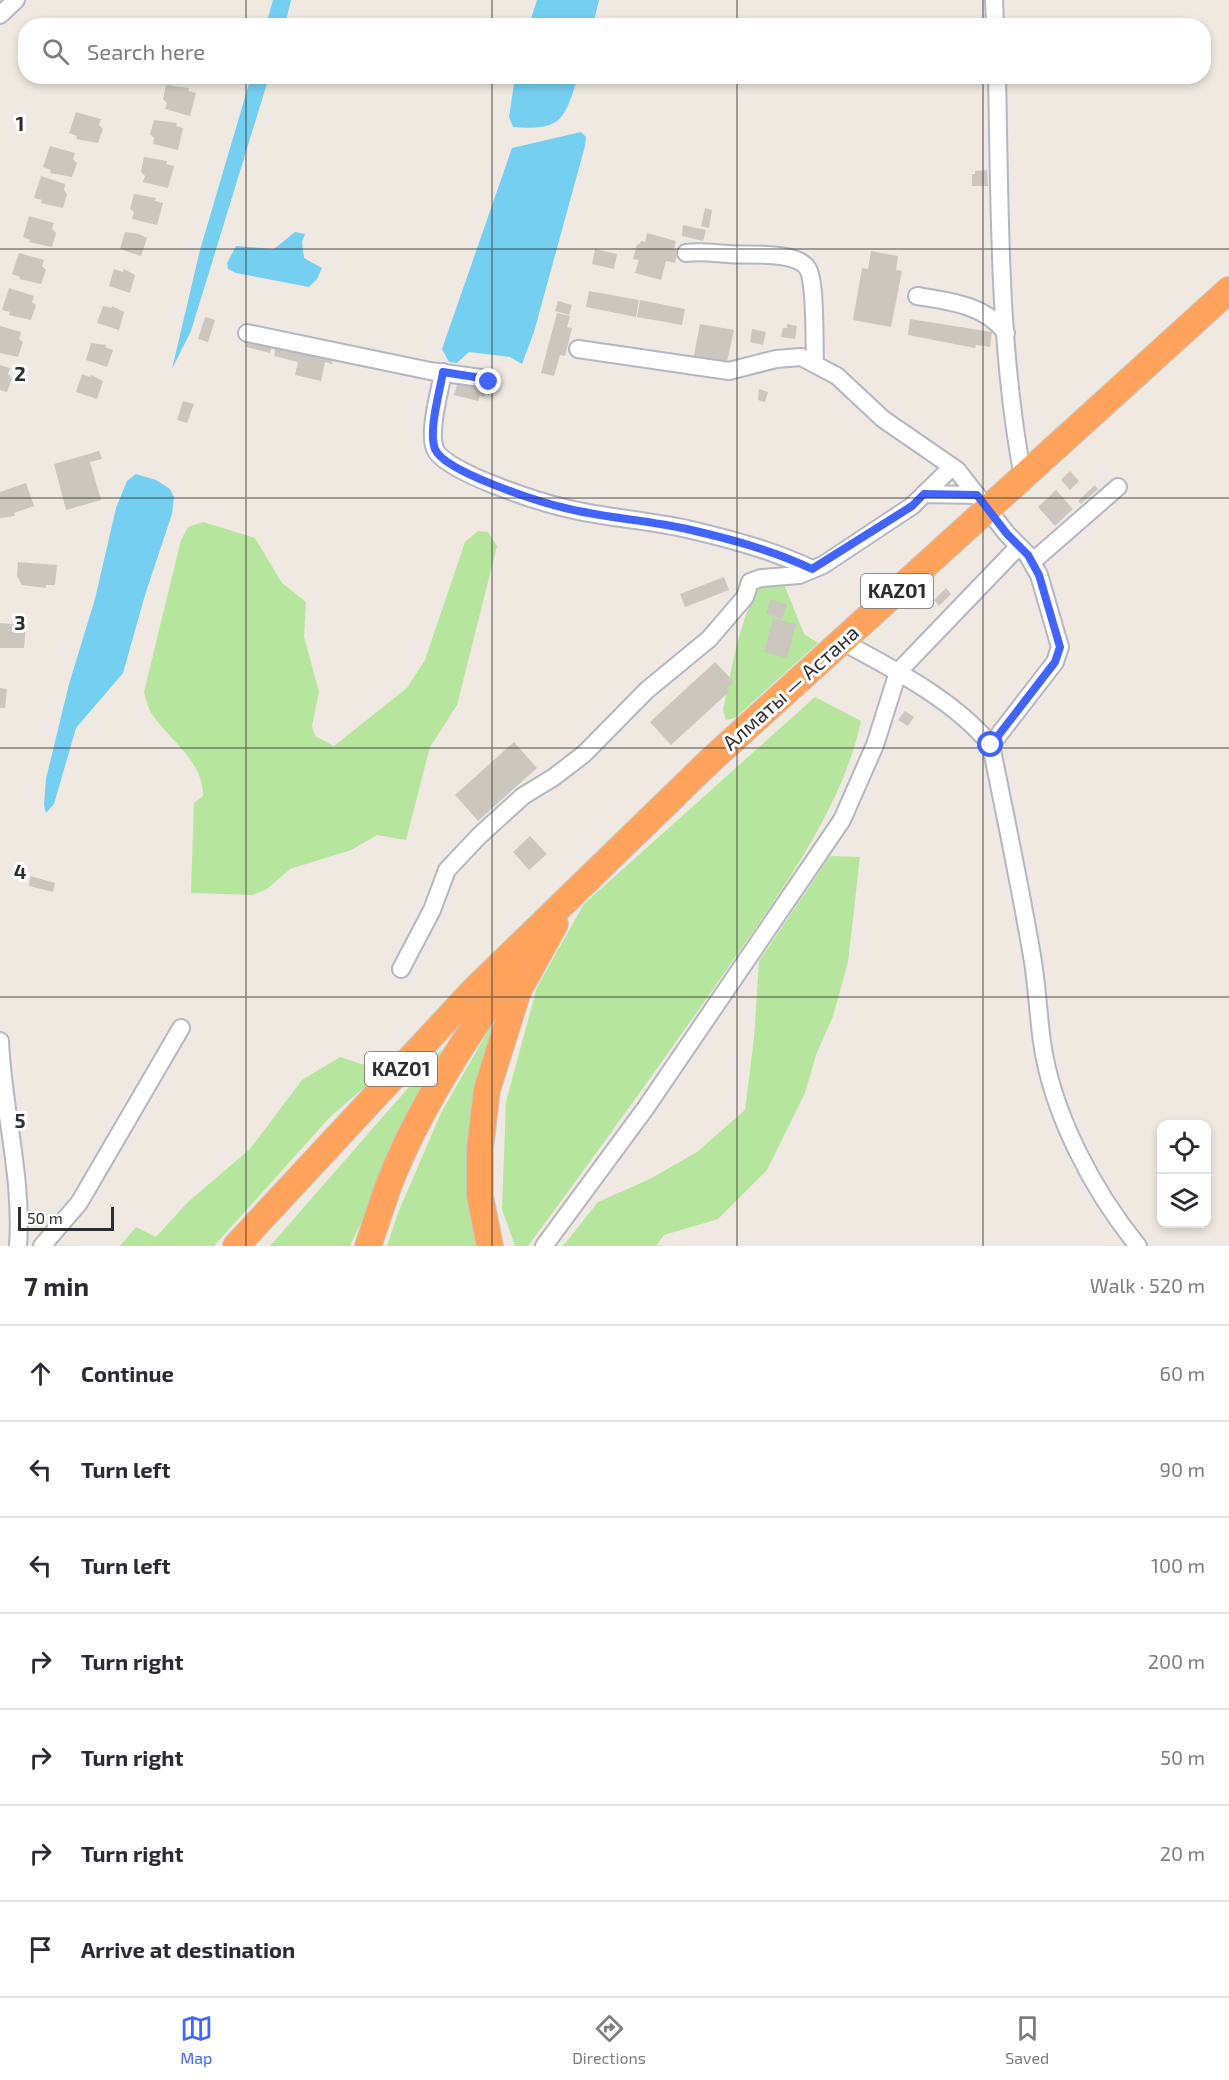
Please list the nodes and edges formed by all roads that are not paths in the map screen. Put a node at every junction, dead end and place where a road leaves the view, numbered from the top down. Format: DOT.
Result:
graph roads {
  1 [pos="16,0"];
  2 [pos="994,0"];
  3 [pos="0,15"];
  4 [pos="995,18"];
  5 [pos="997,84"];
  6 [pos="686,253"];
  7 [pos="1229,290"];
  8 [pos="917,296"];
  9 [pos="247,333"];
  10 [pos="1006,333"];
  11 [pos="578,349"];
  12 [pos="815,362"];
  13 [pos="443,372"];
  14 [pos="489,382"];
  15 [pos="952,467"];
  16 [pos="1023,477"];
  17 [pos="1118,487"];
  18 [pos="924,494"];
  19 [pos="982,502"];
  20 [pos="1019,546"];
  21 [pos="1032,562"];
  22 [pos="812,569"];
  23 [pos="841,641"];
  24 [pos="898,672"];
  25 [pos="991,745"];
  26 [pos="571,898"];
  27 [pos="401,969"];
  28 [pos="181,1028"];
  29 [pos="0,1041"];
  30 [pos="3,1099"];
  31 [pos="18,1246"];
  32 [pos="42,1246"];
  33 [pos="236,1246"];
  34 [pos="368,1246"];
  35 [pos="490,1246"];
  36 [pos="544,1246"];
  37 [pos="1138,1246"];
  1 -- 3 [label="street"];
  2 -- 4 [label="street"];
  5 -- 10 [label="street"];
  6 -- 12 [label="street"];
  7 -- 16 [label="highway, Алматы — Астана / KАZ01"];
  8 -- 10 [label="street"];
  9 -- 13 [label="street"];
  10 -- 16 [label="street"];
  11 -- 12 [label="street"];
  12 -- 15 [label="street"];
  13 -- 14 [label="street"];
  13 -- 22 [label="street"];
  15 -- 18 [label="street"];
  15 -- 19 [label="street"];
  16 -- 19 [label="highway, Алматы — Астана / KАZ01"];
  17 -- 21 [label="street"];
  18 -- 19 [label="street"];
  18 -- 22 [label="street"];
  19 -- 20 [label="street"];
  19 -- 23 [label="highway, Алматы — Астана / KАZ01"];
  20 -- 21 [label="street"];
  20 -- 24 [label="street"];
  21 -- 25 [label="street"];
  22 -- 27 [label="street"];
  23 -- 24 [label="street"];
  23 -- 26 [label="highway, Алматы — Астана / KАZ01"];
  24 -- 25 [label="street"];
  24 -- 36 [label="street"];
  25 -- 37 [label="street"];
  26 -- 33 [label="highway, KАZ01"];
  26 -- 34 [label="highway, KАZ01"];
  26 -- 35 [label="highway, KАZ01"];
  28 -- 32 [label="street"];
  29 -- 30 [label="street"];
  30 -- 31 [label="street"];
}
